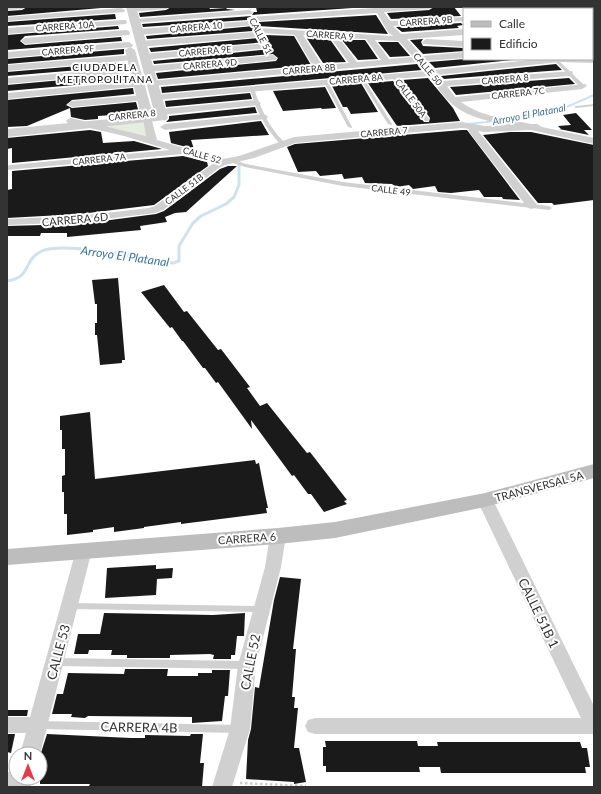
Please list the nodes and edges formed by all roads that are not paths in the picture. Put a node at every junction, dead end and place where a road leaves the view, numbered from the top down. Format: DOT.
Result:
graph roads {
  1 [pos="22,7"];
  2 [pos="162,7"];
  3 [pos="166,7"];
  4 [pos="232,7"];
  5 [pos="429,7"];
  6 [pos="7,8"];
  7 [pos="126,8"];
  8 [pos="379,9"];
  9 [pos="7,19"];
  10 [pos="463,19"];
  11 [pos="253,20"];
  12 [pos="135,21"];
  13 [pos="124,22"];
  14 [pos="388,24"];
  15 [pos="24,29"];
  16 [pos="7,31"];
  17 [pos="138,32"];
  18 [pos="297,32"];
  19 [pos="463,32"];
  20 [pos="126,33"];
  21 [pos="333,35"];
  22 [pos="369,37"];
  23 [pos="401,39"];
  24 [pos="24,41"];
  25 [pos="129,44"];
  26 [pos="140,44"];
  27 [pos="463,44"];
  28 [pos="267,46"];
  29 [pos="25,54"];
  30 [pos="7,55"];
  31 [pos="463,55"];
  32 [pos="144,57"];
  33 [pos="132,58"];
  34 [pos="273,58"];
  35 [pos="420,59"];
  36 [pos="547,60"];
  37 [pos="557,60"];
  38 [pos="387,62"];
  39 [pos="354,65"];
  40 [pos="7,68"];
  41 [pos="319,68"];
  42 [pos="148,69"];
  43 [pos="135,70"];
  44 [pos="281,72"];
  45 [pos="432,73"];
  46 [pos="569,73"];
  47 [pos="394,76"];
  48 [pos="362,79"];
  49 [pos="7,81"];
  50 [pos="326,82"];
  51 [pos="153,83"];
  52 [pos="139,84"];
  53 [pos="441,84"];
  54 [pos="287,85"];
  55 [pos="582,86"];
  56 [pos="252,89"];
  57 [pos="7,96"];
  58 [pos="156,97"];
  59 [pos="143,98"];
  60 [pos="453,100"];
  61 [pos="256,103"];
  62 [pos="72,104"];
  63 [pos="594,105"];
  64 [pos="576,107"];
  65 [pos="147,116"];
  66 [pos="263,117"];
  67 [pos="163,119"];
  68 [pos="428,120"];
  69 [pos="71,121"];
  70 [pos="390,124"];
  71 [pos="87,125"];
  72 [pos="7,127"];
  73 [pos="350,127"];
  74 [pos="537,127"];
  75 [pos="473,130"];
  76 [pos="7,133"];
  77 [pos="152,141"];
  78 [pos="594,141"];
  79 [pos="282,143"];
  80 [pos="170,146"];
  81 [pos="187,151"];
  82 [pos="223,162"];
  83 [pos="235,162"];
  84 [pos="10,168"];
  85 [pos="532,206"];
  86 [pos="549,208"];
  87 [pos="143,212"];
  88 [pos="7,222"];
  89 [pos="594,471"];
  90 [pos="485,500"];
  91 [pos="278,536"];
  92 [pos="84,550"];
  93 [pos="7,557"];
  94 [pos="70,606"];
  95 [pos="261,609"];
  96 [pos="56,662"];
  97 [pos="247,665"];
  98 [pos="7,725"];
  99 [pos="38,725"];
  100 [pos="315,726"];
  101 [pos="594,726"];
  102 [pos="240,729"];
  103 [pos="32,746"];
  104 [pos="223,785"];
  1 -- 6 [label="street"];
  2 -- 3 [label="street"];
  2 -- 7 [label="street"];
  4 -- 11 [label="street"];
  5 -- 8 [label="street, CARRERA 10"];
  7 -- 9 [label="street"];
  7 -- 12 [label="street, CALLE 52"];
  7 -- 13 [label="street"];
  8 -- 11 [label="street, CARRERA 10"];
  8 -- 14 [label="street, CALLE 50"];
  10 -- 14 [label="street, CARRERA 9B"];
  11 -- 12 [label="street"];
  11 -- 17 [label="street, CARRERA 10"];
  11 -- 18 [label="street, CARRERA 9"];
  11 -- 26 [label="street"];
  11 -- 28 [label="street, CALLE 51"];
  12 -- 17 [label="street, CALLE 52"];
  13 -- 15 [label="street, CARRERA 10A"];
  13 -- 20 [label="street"];
  14 -- 23 [label="street, CALLE 50"];
  15 -- 16 [label="street, CARRERA 10A"];
  15 -- 24 [label="street"];
  17 -- 26 [label="street, CALLE 52"];
  18 -- 21 [label="street, CARRERA 9"];
  18 -- 41 [label="street"];
  19 -- 23 [label="street"];
  20 -- 24 [label="street"];
  20 -- 25 [label="street"];
  21 -- 22 [label="street, CARRERA 9"];
  21 -- 39 [label="street"];
  22 -- 23 [label="street, CARRERA 9"];
  22 -- 38 [label="street"];
  23 -- 27 [label="street, CARRERA 9"];
  23 -- 35 [label="street, CALLE 50"];
  24 -- 29 [label="street"];
  25 -- 29 [label="street, CARRERA 9F"];
  25 -- 33 [label="street"];
  26 -- 32 [label="street, CALLE 52"];
  28 -- 32 [label="street, CARRERA 9E"];
  28 -- 34 [label="street, CALLE 51"];
  29 -- 30 [label="street, CARRERA 9F"];
  31 -- 35 [label="street, CARRERA 8B"];
  32 -- 42 [label="street, CALLE 52"];
  33 -- 40 [label="street"];
  33 -- 43 [label="street"];
  34 -- 42 [label="street, CARRERA 9D"];
  34 -- 44 [label="street, CALLE 51"];
  35 -- 38 [label="street, CARRERA 8B"];
  35 -- 45 [label="street, CALLE 50"];
  36 -- 45 [label="street, CARRERA 8A"];
  37 -- 46 [label="lane"];
  38 -- 39 [label="street, CARRERA 8B"];
  39 -- 41 [label="street, CARRERA 8B"];
  41 -- 44 [label="street, CARRERA 8B"];
  42 -- 51 [label="street, CALLE 52"];
  43 -- 49 [label="street"];
  43 -- 52 [label="street"];
  44 -- 51 [label="street, CARRERA 8B"];
  44 -- 54 [label="street, CALLE 51"];
  45 -- 47 [label="street, CARRERA 8A"];
  45 -- 53 [label="street, CALLE 50"];
  46 -- 53 [label="street, CARRERA 8"];
  46 -- 55 [label="lane"];
  47 -- 48 [label="street, CARRERA 8A"];
  47 -- 68 [label="lane, CALLE 50A"];
  48 -- 50 [label="street, CARRERA 8A"];
  48 -- 70 [label="lane"];
  50 -- 54 [label="street, CARRERA 8A"];
  50 -- 73 [label="lane"];
  51 -- 58 [label="street, CALLE 52"];
  52 -- 57 [label="street"];
  52 -- 59 [label="street"];
  53 -- 60 [label="street, CALLE 50"];
  54 -- 56 [label="street, CARRERA 8A"];
  55 -- 60 [label="street, CARRERA 7C"];
  56 -- 58 [label="street, CARRERA 8A"];
  56 -- 61 [label="lane"];
  58 -- 67 [label="street, CALLE 52"];
  59 -- 62 [label="street"];
  59 -- 65 [label="street"];
  60 -- 74 [label="street, CALLE 50"];
  61 -- 66 [label="lane"];
  61 -- 67 [label="street, CARRERA 8"];
  63 -- 64 [label="lane"];
  65 -- 67 [label="street, CARRERA 8"];
  65 -- 69 [label="street, CARRERA 8"];
  65 -- 71 [label="street, CARRERA 8"];
  65 -- 77 [label="street"];
  66 -- 67 [label="street"];
  66 -- 79 [label="lane"];
  67 -- 80 [label="street, CALLE 52"];
  69 -- 71 [label="street, CALLE 52"];
  69 -- 72 [label="street, CARRERA 8"];
  71 -- 76 [label="street, CARRERA 8"];
  71 -- 77 [label="street, CALLE 52"];
  74 -- 78 [label="street"];
  74 -- 79 [label="street, CARRERA 7"];
  75 -- 85 [label="street"];
  77 -- 80 [label="street, CALLE 52"];
  79 -- 83 [label="street, CARRERA 7"];
  80 -- 81 [label="street, CALLE 52"];
  81 -- 82 [label="street, CALLE 52"];
  81 -- 84 [label="street, CARRERA 7A"];
  82 -- 83 [label="street, CALLE 52"];
  82 -- 87 [label="street, CALLE 51B"];
  83 -- 85 [label="lane, CALLE 49"];
  85 -- 86 [label="lane, CALLE 49"];
  87 -- 88 [label="street, CARRERA 6D"];
  89 -- 90 [label="main road, TRANSVERSAL 5A"];
  90 -- 91 [label="main road, CARRERA 6"];
  90 -- 101 [label="street, CALLE 51B 1"];
  91 -- 92 [label="main road, CARRERA 6"];
  91 -- 95 [label="street, CALLE 52"];
  92 -- 93 [label="main road, CARRERA 6"];
  92 -- 94 [label="street, CALLE 53"];
  94 -- 95 [label="lane"];
  94 -- 96 [label="street, CALLE 53"];
  95 -- 97 [label="street, CALLE 52"];
  96 -- 97 [label="lane"];
  96 -- 99 [label="street, CALLE 53"];
  97 -- 102 [label="street, CALLE 52"];
  98 -- 99 [label="street"];
  99 -- 102 [label="lane, CARRERA 4B"];
  99 -- 103 [label="street, CALLE 53"];
  100 -- 101 [label="street"];
  102 -- 104 [label="street, CALLE 52"];
}
